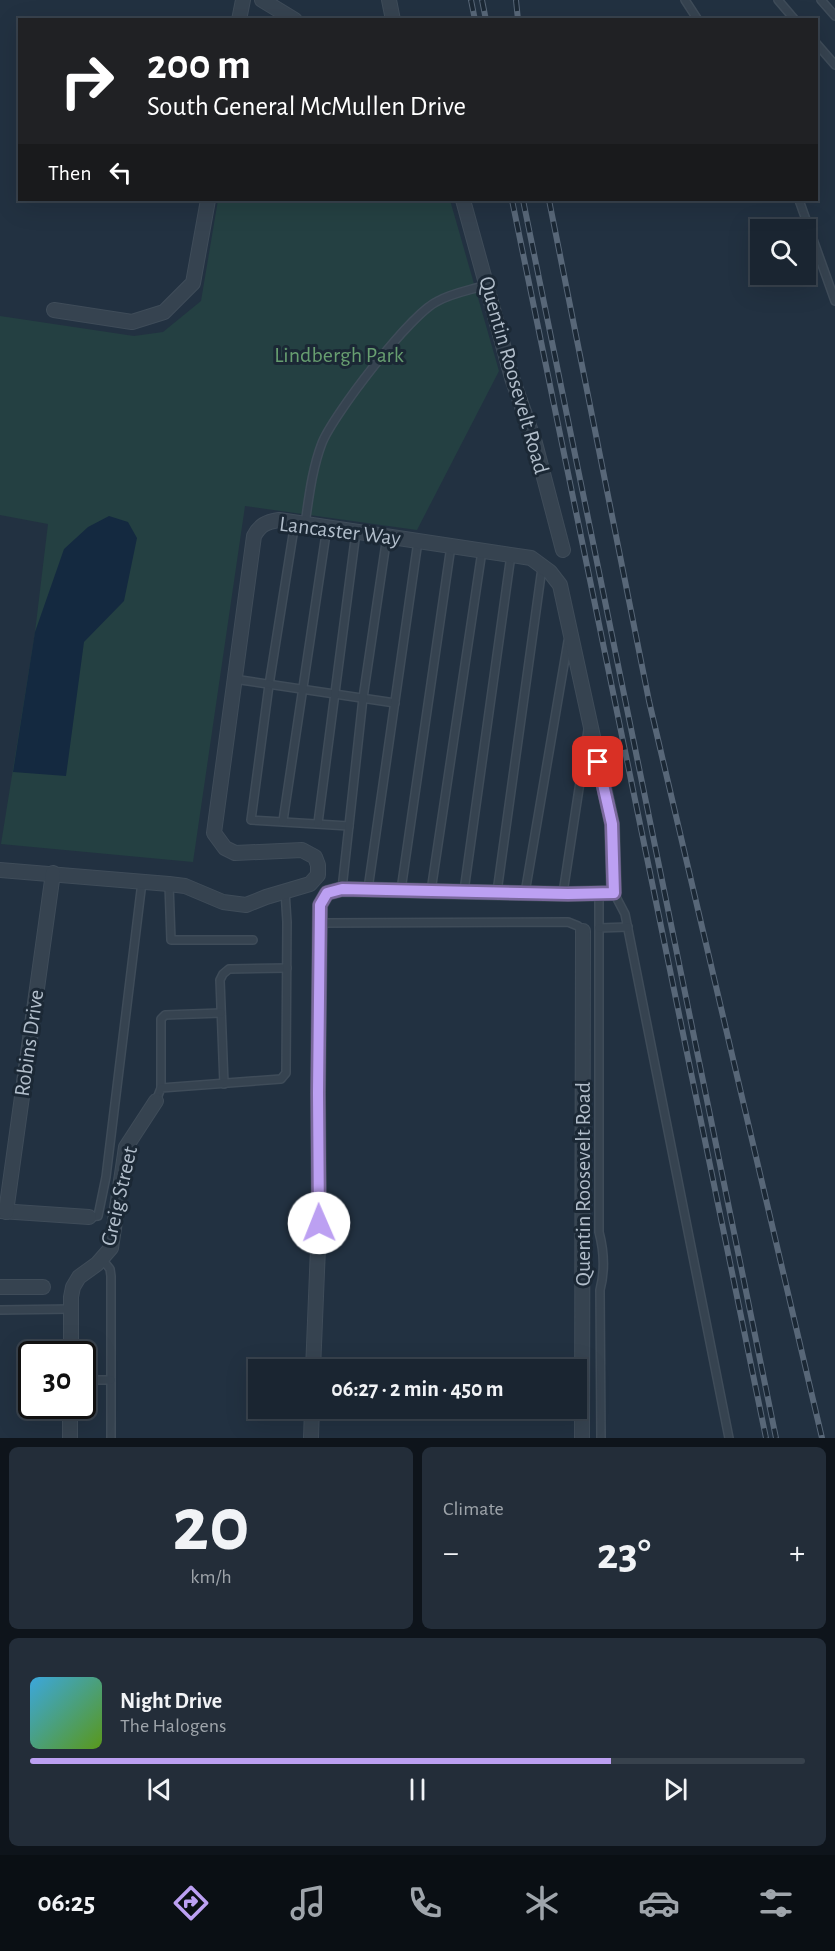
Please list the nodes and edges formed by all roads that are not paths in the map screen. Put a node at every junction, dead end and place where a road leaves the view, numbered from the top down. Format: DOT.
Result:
graph roads {
  1 [pos="243,0"];
  2 [pos="262,0"];
  3 [pos="389,0"];
  4 [pos="685,0"];
  5 [pos="778,0"];
  6 [pos="821,0"];
  7 [pos="835,16"];
  8 [pos="239,18"];
  9 [pos="292,18"];
  10 [pos="393,18"];
  11 [pos="697,18"];
  12 [pos="793,18"];
  13 [pos="818,45"];
  14 [pos="835,65"];
  15 [pos="208,201"];
  16 [pos="463,201"];
  17 [pos="799,201"];
  18 [pos="487,285"];
  19 [pos="835,301"];
  20 [pos="54,310"];
  21 [pos="300,523"];
  22 [pos="327,527"];
  23 [pos="356,532"];
  24 [pos="387,536"];
  25 [pos="418,541"];
  26 [pos="451,546"];
  27 [pos="563,550"];
  28 [pos="482,551"];
  29 [pos="511,555"];
  30 [pos="543,567"];
  31 [pos="570,631"];
  32 [pos="234,680"];
  33 [pos="269,685"];
  34 [pos="302,689"];
  35 [pos="335,694"];
  36 [pos="363,698"];
  37 [pos="395,703"];
  38 [pos="589,720"];
  39 [pos="283,821"];
  40 [pos="318,823"];
  41 [pos="349,826"];
  42 [pos="0,870"];
  43 [pos="53,873"];
  44 [pos="142,882"];
  45 [pos="169,884"];
  46 [pos="342,889"];
  47 [pos="368,889"];
  48 [pos="401,890"];
  49 [pos="285,891"];
  50 [pos="431,891"];
  51 [pos="464,891"];
  52 [pos="497,892"];
  53 [pos="525,893"];
  54 [pos="563,893"];
  55 [pos="599,893"];
  56 [pos="614,893"];
  57 [pos="320,923"];
  58 [pos="628,927"];
  59 [pos="599,928"];
  60 [pos="583,931"];
  61 [pos="253,940"];
  62 [pos="287,968"];
  63 [pos="221,1013"];
  64 [pos="224,1084"];
  65 [pos="158,1095"];
  66 [pos="3,1212"];
  67 [pos="89,1217"];
  68 [pos="102,1259"];
  69 [pos="0,1287"];
  70 [pos="43,1287"];
  71 [pos="71,1309"];
  72 [pos="0,1310"];
  73 [pos="71,1341"];
  74 [pos="314,1359"];
  75 [pos="96,1380"];
  76 [pos="111,1380"];
  77 [pos="70,1419"];
  78 [pos="312,1419"];
  79 [pos="70,1438"];
  80 [pos="111,1438"];
  81 [pos="311,1438"];
  82 [pos="582,1438"];
  83 [pos="601,1438"];
  84 [pos="729,1438"];
  1 -- 8 [label="street"];
  2 -- 9 [label="street"];
  3 -- 10 [label="street"];
  4 -- 11 [label="lane"];
  5 -- 12 [label="lane"];
  6 -- 7 [label="lane"];
  13 -- 14 [label="lane"];
  15 -- 20 [label="street"];
  16 -- 18 [label="street, Quentin Roosevelt Road"];
  17 -- 19 [label="lane"];
  18 -- 21 [label="lane"];
  18 -- 27 [label="street, Quentin Roosevelt Road"];
  21 -- 22 [label="street, Lancaster Way"];
  21 -- 32 [label="street, Lancaster Way"];
  21 -- 33 [label="lane"];
  22 -- 23 [label="street, Lancaster Way"];
  22 -- 34 [label="lane"];
  23 -- 24 [label="street, Lancaster Way"];
  23 -- 35 [label="lane"];
  24 -- 25 [label="street, Lancaster Way"];
  24 -- 36 [label="lane"];
  25 -- 26 [label="street, Lancaster Way"];
  25 -- 37 [label="lane"];
  26 -- 28 [label="street, Lancaster Way"];
  26 -- 48 [label="lane"];
  28 -- 29 [label="street, Lancaster Way"];
  28 -- 50 [label="lane"];
  29 -- 30 [label="street, Lancaster Way"];
  29 -- 51 [label="lane"];
  30 -- 31 [label="street, Lancaster Way"];
  30 -- 52 [label="lane"];
  31 -- 38 [label="street, Lancaster Way"];
  31 -- 53 [label="lane"];
  32 -- 33 [label="lane"];
  32 -- 49 [label="street, Lancaster Way"];
  33 -- 34 [label="lane"];
  33 -- 39 [label="lane"];
  34 -- 35 [label="lane"];
  34 -- 39 [label="lane"];
  35 -- 36 [label="lane"];
  35 -- 40 [label="lane"];
  36 -- 37 [label="lane"];
  36 -- 41 [label="lane"];
  37 -- 47 [label="lane"];
  38 -- 54 [label="lane"];
  38 -- 56 [label="street, Lancaster Way"];
  39 -- 40 [label="lane"];
  40 -- 41 [label="lane"];
  41 -- 46 [label="lane"];
  42 -- 43 [label="street"];
  43 -- 44 [label="street"];
  43 -- 66 [label="street, Robins Drive"];
  44 -- 45 [label="street"];
  44 -- 67 [label="lane"];
  45 -- 49 [label="street"];
  45 -- 61 [label="lane"];
  46 -- 47 [label="street"];
  46 -- 57 [label="street"];
  47 -- 48 [label="street"];
  48 -- 50 [label="street"];
  49 -- 62 [label="lane"];
  50 -- 51 [label="street"];
  51 -- 52 [label="street"];
  52 -- 53 [label="street"];
  53 -- 54 [label="street"];
  54 -- 55 [label="street"];
  55 -- 56 [label="street"];
  55 -- 59 [label="lane"];
  56 -- 58 [label="lane"];
  57 -- 60 [label="lane"];
  57 -- 74 [label="street"];
  58 -- 59 [label="lane"];
  58 -- 84 [label="lane"];
  59 -- 83 [label="lane"];
  60 -- 82 [label="street, Quentin Roosevelt Road"];
  62 -- 63 [label="lane"];
  62 -- 64 [label="lane"];
  63 -- 64 [label="lane"];
  63 -- 65 [label="lane"];
  64 -- 65 [label="lane"];
  65 -- 68 [label="street, Greig Street"];
  66 -- 67 [label="street, Robins Drive"];
  68 -- 71 [label="street, Greig Street"];
  68 -- 76 [label="lane"];
  69 -- 70 [label="street"];
  71 -- 72 [label="lane"];
  71 -- 73 [label="street, Greig Street"];
  75 -- 76 [label="lane"];
  76 -- 80 [label="lane"];
  77 -- 79 [label="street"];
  78 -- 81 [label="street"];
}
